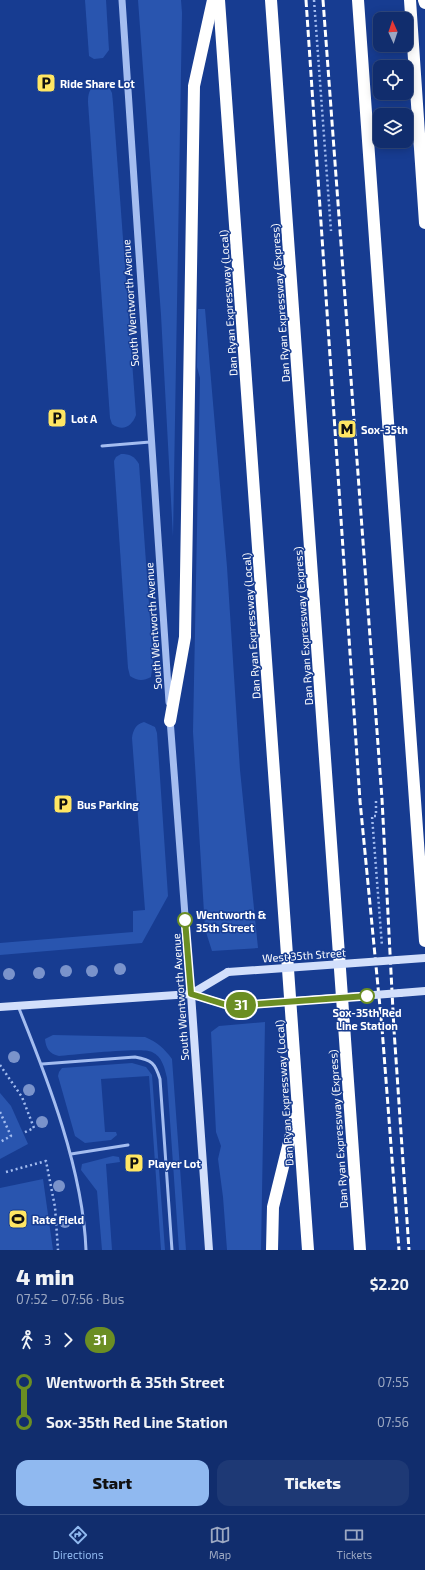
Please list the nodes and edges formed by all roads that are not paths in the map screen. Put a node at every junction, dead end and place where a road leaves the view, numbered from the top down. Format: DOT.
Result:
graph roads {
  1 [pos="122,0"];
  2 [pos="213,0"];
  3 [pos="219,0"];
  4 [pos="271,0"];
  5 [pos="358,0"];
  6 [pos="410,0"];
  7 [pos="424,0"];
  8 [pos="425,3"];
  9 [pos="425,223"];
  10 [pos="150,442"];
  11 [pos="102,446"];
  12 [pos="170,721"];
  13 [pos="425,941"];
  14 [pos="425,958"];
  15 [pos="425,991"];
  16 [pos="191,994"];
  17 [pos="18,1006"];
  18 [pos="0,1007"];
  19 [pos="42,1064"];
  20 [pos="298,1107"];
  21 [pos="128,1145"];
  22 [pos="70,1154"];
  23 [pos="86,1250"];
  24 [pos="172,1250"];
  25 [pos="209,1250"];
  26 [pos="272,1250"];
  27 [pos="308,1250"];
  28 [pos="360,1250"];
  1 -- 10 [label="street, South Wentworth Avenue"];
  2 -- 12 [label="highway"];
  3 -- 20 [label="highway, Dan Ryan Expressway (Local)"];
  4 -- 28 [label="highway, Dan Ryan Expressway (Express)"];
  5 -- 13 [label="highway"];
  6 -- 9 [label="highway"];
  7 -- 8 [label="highway"];
  10 -- 11 [label="lane"];
  10 -- 12 [label="street, South Wentworth Avenue"];
  12 -- 16 [label="street, South Wentworth Avenue"];
  14 -- 16 [label="main road, West 35th Street, bridge"];
  15 -- 16 [label="main road, West 35th Street, bridge"];
  16 -- 17 [label="main road, West 35th Street"];
  16 -- 25 [label="main road, South Wentworth Avenue"];
  17 -- 18 [label="main road, West 35th Street"];
  17 -- 19 [label="lane"];
  19 -- 22 [label="lane"];
  19 -- 24 [label="lane"];
  20 -- 26 [label="highway"];
  20 -- 27 [label="highway, Dan Ryan Expressway (Local)"];
  21 -- 22 [label="lane"];
  22 -- 23 [label="lane"];
}
